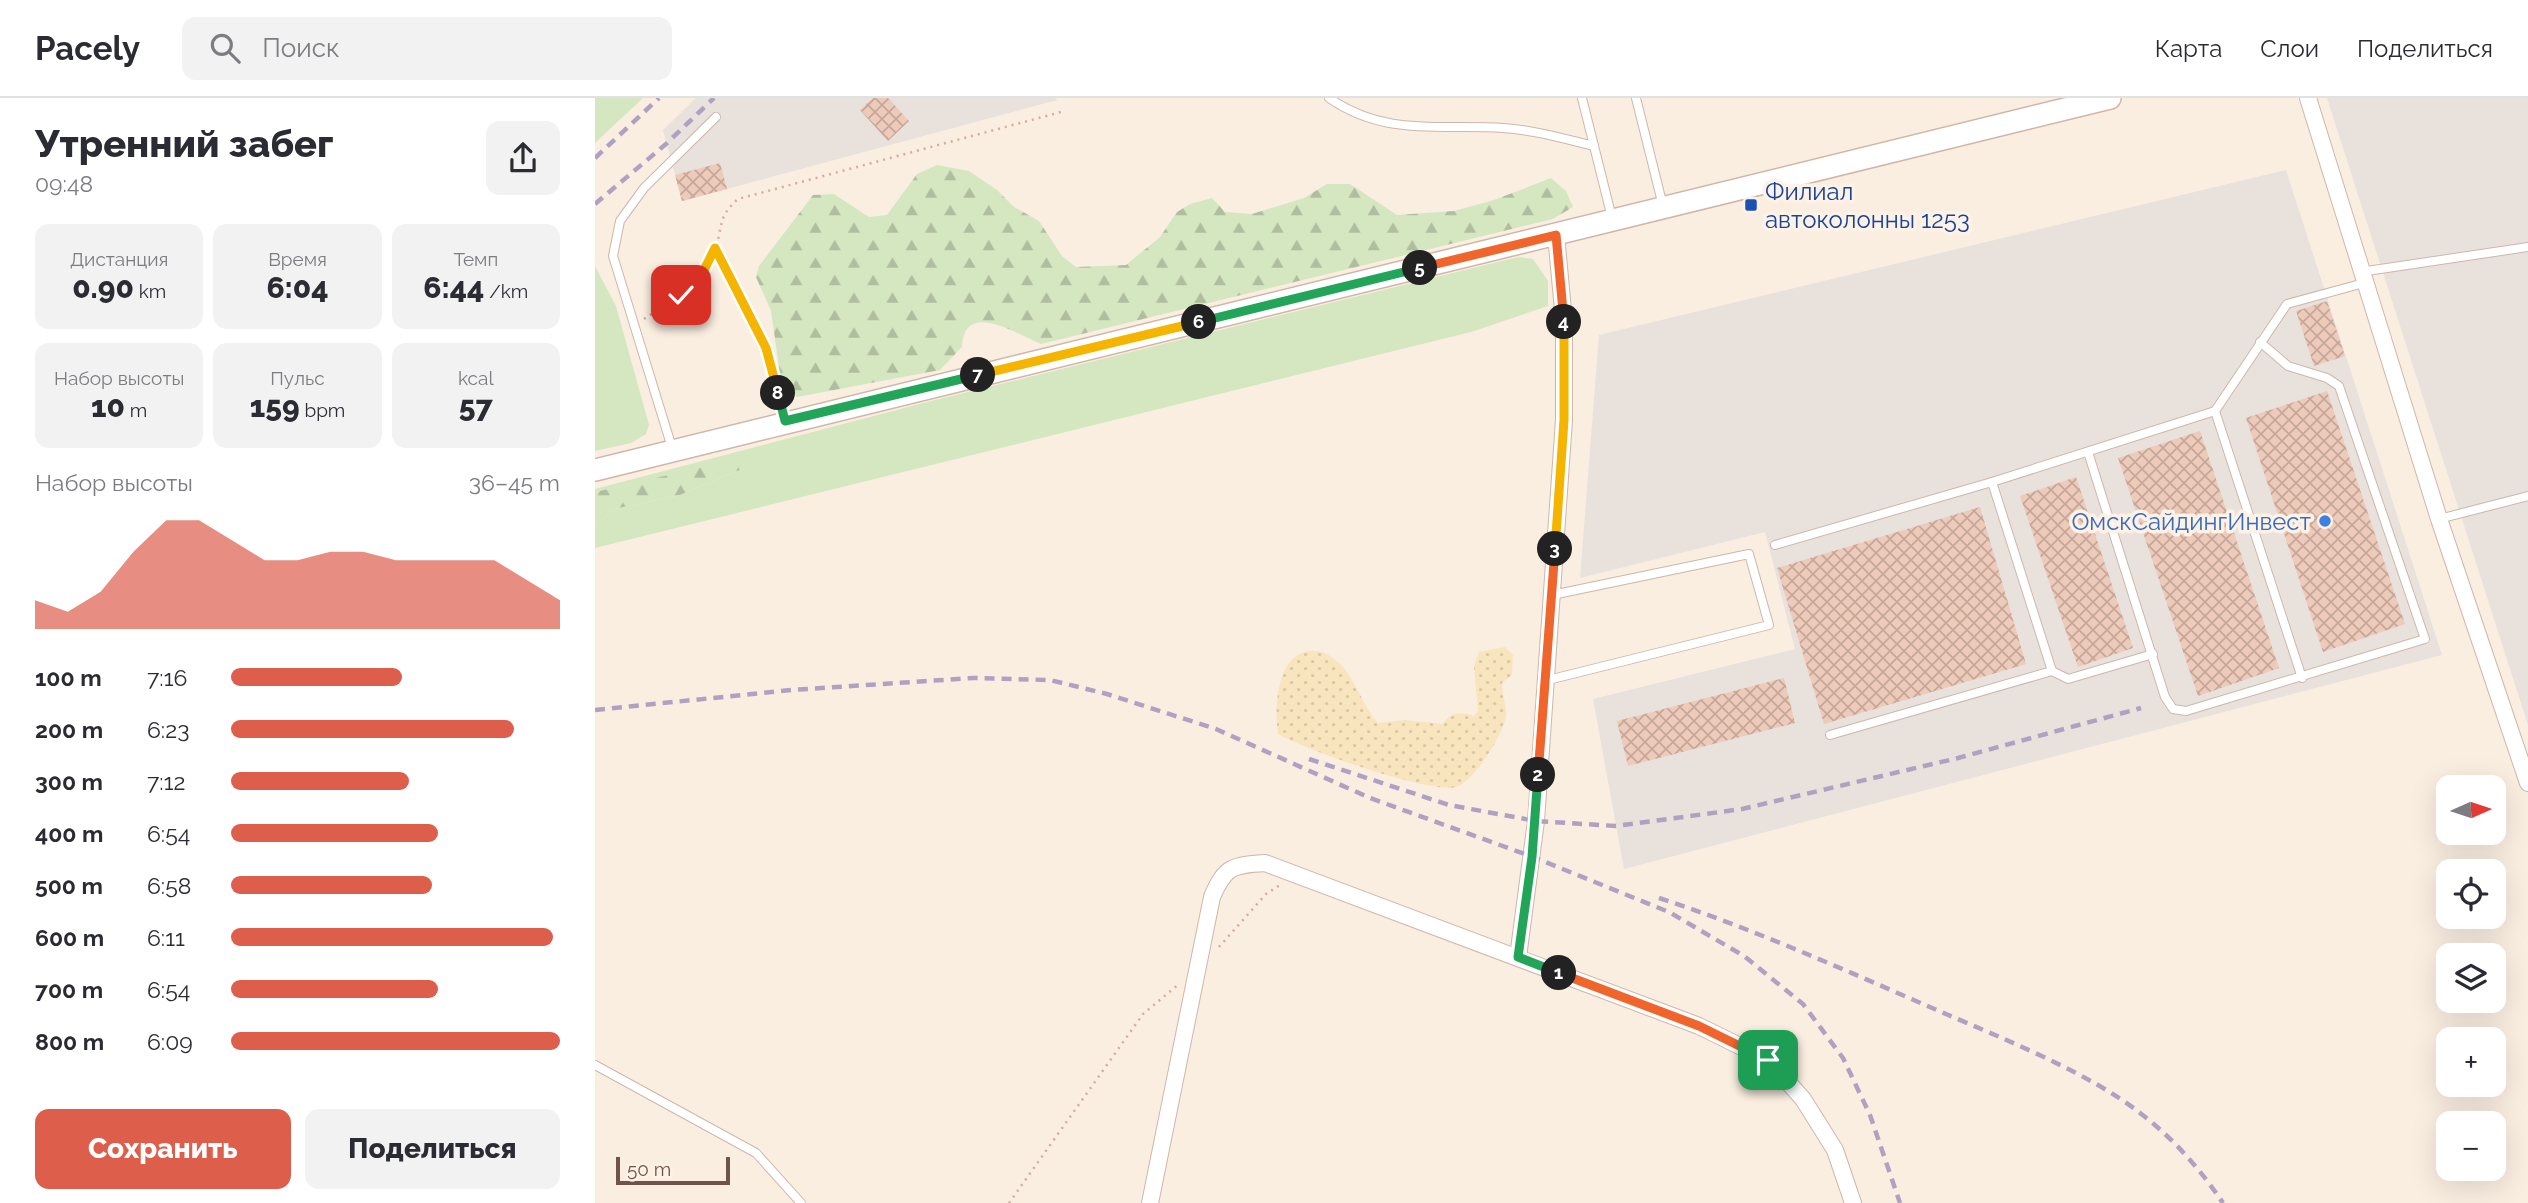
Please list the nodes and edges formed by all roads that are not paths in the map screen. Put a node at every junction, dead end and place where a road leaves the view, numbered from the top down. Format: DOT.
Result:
graph roads {
  1 [pos="1329,98"];
  2 [pos="1582,98"];
  3 [pos="1636,98"];
  4 [pos="2110,98"];
  5 [pos="2308,98"];
  6 [pos="716,117"];
  7 [pos="1594,146"];
  8 [pos="1663,208"];
  9 [pos="1613,221"];
  10 [pos="1556,235"];
  11 [pos="2528,247"];
  12 [pos="2362,277"];
  13 [pos="2259,342"];
  14 [pos="2214,411"];
  15 [pos="673,451"];
  16 [pos="2088,452"];
  17 [pos="595,470"];
  18 [pos="1992,482"];
  19 [pos="2528,496"];
  20 [pos="2439,519"];
  21 [pos="1775,545"];
  22 [pos="1552,595"];
  23 [pos="2153,654"];
  24 [pos="2052,671"];
  25 [pos="2302,678"];
  26 [pos="1544,681"];
  27 [pos="1830,735"];
  28 [pos="2528,783"];
  29 [pos="1518,957"];
  30 [pos="595,1065"];
  31 [pos="801,1203"];
  32 [pos="1150,1203"];
  33 [pos="1853,1203"];
  1 -- 7 [label="lane"];
  2 -- 7 [label="lane"];
  3 -- 8 [label="lane"];
  4 -- 8 [label="main road"];
  5 -- 12 [label="street"];
  6 -- 15 [label="lane"];
  7 -- 9 [label="lane"];
  8 -- 9 [label="main road"];
  9 -- 10 [label="main road"];
  10 -- 15 [label="main road"];
  10 -- 22 [label="street"];
  11 -- 12 [label="lane"];
  12 -- 13 [label="lane"];
  12 -- 20 [label="street"];
  13 -- 14 [label="lane"];
  13 -- 25 [label="lane"];
  14 -- 16 [label="lane"];
  14 -- 25 [label="lane"];
  15 -- 17 [label="main road"];
  16 -- 18 [label="lane"];
  16 -- 23 [label="lane"];
  18 -- 21 [label="lane"];
  18 -- 24 [label="lane"];
  19 -- 20 [label="lane"];
  20 -- 28 [label="street"];
  22 -- 26 [label="street"];
  22 -- 26 [label="lane"];
  23 -- 24 [label="lane"];
  23 -- 25 [label="lane"];
  24 -- 27 [label="lane"];
  26 -- 29 [label="street"];
  29 -- 32 [label="street"];
  29 -- 33 [label="street"];
  30 -- 31 [label="lane"];
}
